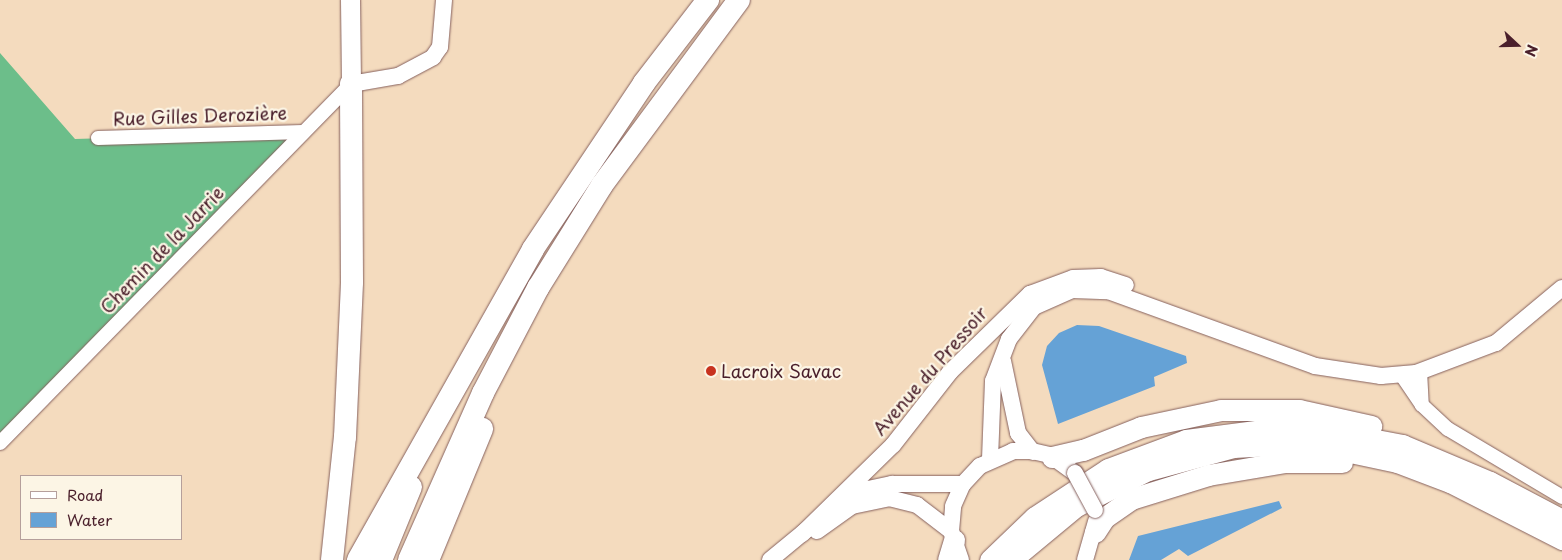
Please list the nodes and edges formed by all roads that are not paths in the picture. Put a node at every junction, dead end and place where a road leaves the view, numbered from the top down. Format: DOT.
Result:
graph roads {
  1 [pos="350,0"];
  2 [pos="362,0"];
  3 [pos="444,0"];
  4 [pos="708,0"];
  5 [pos="739,0"];
  6 [pos="357,83"];
  7 [pos="303,132"];
  8 [pos="98,138"];
  9 [pos="538,288"];
  10 [pos="1562,288"];
  11 [pos="1217,328"];
  12 [pos="472,354"];
  13 [pos="1003,358"];
  14 [pos="1420,371"];
  15 [pos="1401,374"];
  16 [pos="1422,405"];
  17 [pos="0,443"];
  18 [pos="1043,454"];
  19 [pos="990,459"];
  20 [pos="1490,482"];
  21 [pos="963,484"];
  22 [pos="1562,497"];
  23 [pos="1562,520"];
  24 [pos="1095,532"];
  25 [pos="802,534"];
  26 [pos="1562,539"];
  27 [pos="951,544"];
  28 [pos="1562,549"];
  29 [pos="332,560"];
  30 [pos="358,560"];
  31 [pos="381,560"];
  32 [pos="408,560"];
  33 [pos="428,560"];
  34 [pos="770,560"];
  35 [pos="783,560"];
  36 [pos="961,560"];
  37 [pos="990,560"];
  38 [pos="1011,560"];
  39 [pos="1085,560"];
  1 -- 6 [label="main road"];
  2 -- 6 [label="main road"];
  3 -- 6 [label="street"];
  4 -- 12 [label="highway"];
  5 -- 9 [label="highway"];
  6 -- 7 [label="street, Chemin de la Jarrie"];
  6 -- 29 [label="highway"];
  7 -- 8 [label="street, Rue Gilles Derozière"];
  7 -- 17 [label="street, Chemin de la Jarrie"];
  9 -- 32 [label="highway"];
  9 -- 33 [label="highway"];
  10 -- 14 [label="street, Avenue du Pressoir"];
  11 -- 13 [label="street, Avenue du Pressoir"];
  11 -- 15 [label="street, Avenue du Pressoir"];
  11 -- 25 [label="street, Avenue du Pressoir"];
  12 -- 30 [label="highway"];
  12 -- 31 [label="highway"];
  13 -- 18 [label="street"];
  13 -- 19 [label="street, Avenue du Pressoir"];
  14 -- 15 [label="street, Avenue du Pressoir"];
  14 -- 16 [label="street"];
  15 -- 16 [label="street"];
  16 -- 22 [label="street"];
  18 -- 19 [label="street"];
  18 -- 20 [label="main road"];
  18 -- 24 [label="street, bridge"];
  19 -- 21 [label="street"];
  20 -- 23 [label="main road"];
  20 -- 37 [label="main road"];
  21 -- 25 [label="street"];
  21 -- 27 [label="street"];
  24 -- 28 [label="main road"];
  24 -- 39 [label="street"];
  25 -- 34 [label="street"];
  26 -- 38 [label="main road"];
  27 -- 35 [label="street"];
  27 -- 36 [label="street"];
}
